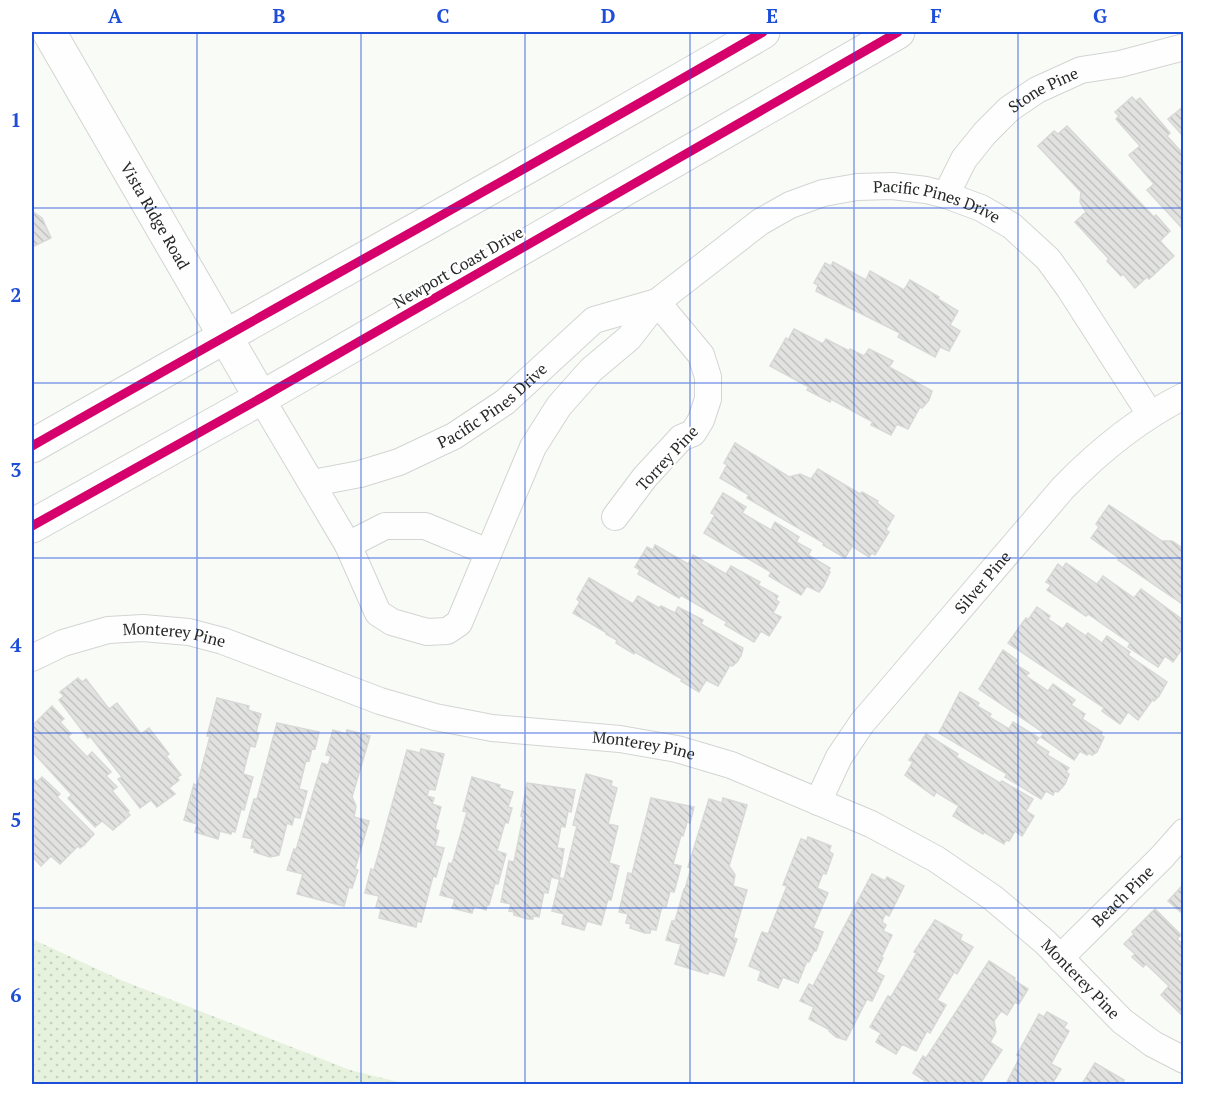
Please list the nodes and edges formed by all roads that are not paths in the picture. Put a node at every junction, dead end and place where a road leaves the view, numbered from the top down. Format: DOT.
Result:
graph roads {
  1 [pos="49,32"];
  2 [pos="763,32"];
  3 [pos="898,32"];
  4 [pos="1184,47"];
  5 [pos="946,195"];
  6 [pos="657,302"];
  7 [pos="224,336"];
  8 [pos="1184,396"];
  9 [pos="261,398"];
  10 [pos="1150,414"];
  11 [pos="32,446"];
  12 [pos="313,483"];
  13 [pos="615,517"];
  14 [pos="32,526"];
  15 [pos="348,545"];
  16 [pos="488,552"];
  17 [pos="32,658"];
  18 [pos="818,801"];
  19 [pos="1184,832"];
  20 [pos="1060,958"];
  21 [pos="1184,1060"];
  1 -- 7 [label="main road, Vista Ridge Road"];
  2 -- 7 [label="main road"];
  3 -- 9 [label="main road, Newport Coast Drive"];
  4 -- 5 [label="street, Stone Pine"];
  5 -- 6 [label="street, Pacific Pines Drive"];
  5 -- 10 [label="street, Pacific Pines Drive"];
  6 -- 12 [label="street, Pacific Pines Drive"];
  6 -- 13 [label="street, Torrey Pine"];
  6 -- 16 [label="street, Pacific Pines Drive"];
  7 -- 9 [label="main road, Vista Ridge Road"];
  7 -- 11 [label="main road"];
  8 -- 10 [label="street, Silver Pine"];
  9 -- 12 [label="street, Pacific Pines Drive"];
  9 -- 14 [label="main road, Newport Coast Drive"];
  10 -- 18 [label="street, Silver Pine"];
  12 -- 15 [label="street, Pacific Pines Drive"];
  15 -- 16 [label="street"];
  15 -- 16 [label="street, Pacific Pines Drive"];
  17 -- 18 [label="street, Monterey Pine"];
  18 -- 20 [label="street, Monterey Pine"];
  19 -- 20 [label="street, Beach Pine"];
  20 -- 21 [label="street, Monterey Pine"];
}
